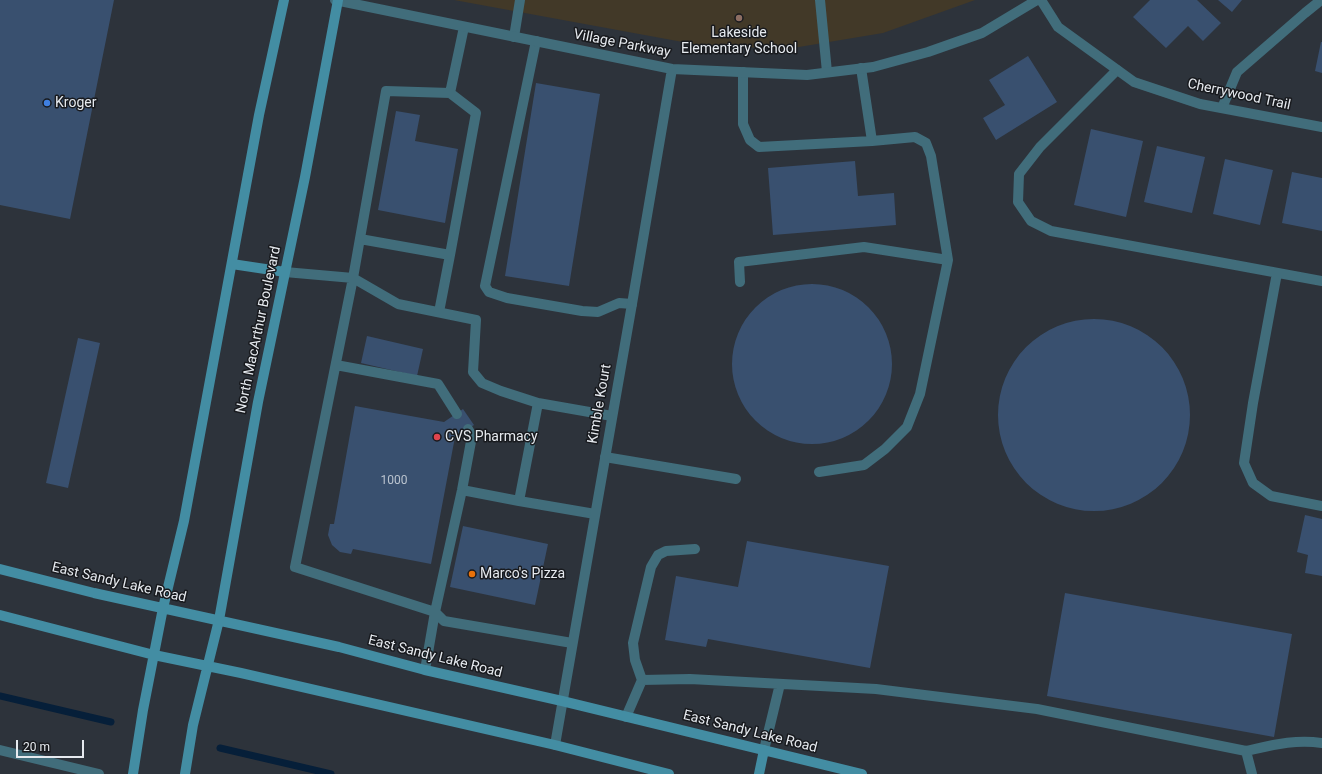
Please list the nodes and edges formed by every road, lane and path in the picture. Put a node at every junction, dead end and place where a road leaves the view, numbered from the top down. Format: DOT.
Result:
graph roads {
  1 [pos="284,0"];
  2 [pos="334,0"];
  3 [pos="338,0"];
  4 [pos="520,0"];
  5 [pos="820,0"];
  6 [pos="1037,0"];
  7 [pos="1041,0"];
  8 [pos="1321,0"];
  9 [pos="464,26"];
  10 [pos="514,37"];
  11 [pos="536,41"];
  12 [pos="861,68"];
  13 [pos="672,69"];
  14 [pos="1117,70"];
  15 [pos="743,72"];
  16 [pos="827,72"];
  17 [pos="450,93"];
  18 [pos="1222,108"];
  19 [pos="1322,127"];
  20 [pos="872,141"];
  21 [pos="360,239"];
  22 [pos="450,255"];
  23 [pos="948,260"];
  24 [pos="232,264"];
  25 [pos="285,272"];
  26 [pos="1277,273"];
  27 [pos="353,278"];
  28 [pos="1322,281"];
  29 [pos="740,282"];
  30 [pos="632,304"];
  31 [pos="439,312"];
  32 [pos="336,365"];
  33 [pos="538,403"];
  34 [pos="457,414"];
  35 [pos="612,416"];
  36 [pos="468,429"];
  37 [pos="605,457"];
  38 [pos="819,472"];
  39 [pos="736,479"];
  40 [pos="462,490"];
  41 [pos="519,501"];
  42 [pos="1322,506"];
  43 [pos="595,514"];
  44 [pos="695,549"];
  45 [pos="0,569"];
  46 [pos="163,608"];
  47 [pos="435,612"];
  48 [pos="0,615"];
  49 [pos="219,620"];
  50 [pos="572,643"];
  51 [pos="154,655"];
  52 [pos="208,666"];
  53 [pos="425,670"];
  54 [pos="642,680"];
  55 [pos="780,684"];
  56 [pos="562,701"];
  57 [pos="626,717"];
  58 [pos="1322,743"];
  59 [pos="555,745"];
  60 [pos="0,750"];
  61 [pos="764,750"];
  62 [pos="1246,751"];
  63 [pos="99,774"];
  64 [pos="133,774"];
  65 [pos="185,774"];
  66 [pos="668,774"];
  67 [pos="758,774"];
  68 [pos="862,774"];
  69 [pos="1252,774"];
  1 -- 24 [label="main road"];
  2 -- 3 [label="street, Village Parkway"];
  3 -- 9 [label="street, Village Parkway"];
  3 -- 25 [label="main road, North MacArthur Boulevard"];
  4 -- 10 [label="street"];
  5 -- 16 [label="street"];
  6 -- 12 [label="street, Village Parkway"];
  7 -- 14 [label="street, Cherrywood Trail"];
  8 -- 18 [label="street"];
  9 -- 10 [label="street, Village Parkway"];
  9 -- 17 [label="street"];
  10 -- 11 [label="street, Village Parkway"];
  11 -- 13 [label="street, Village Parkway"];
  11 -- 30 [label="street"];
  12 -- 16 [label="street, Village Parkway"];
  12 -- 20 [label="street"];
  13 -- 15 [label="street, Village Parkway"];
  13 -- 30 [label="street, Kimble Kourt"];
  14 -- 18 [label="street, Cherrywood Trail"];
  14 -- 26 [label="street"];
  15 -- 16 [label="street, Village Parkway"];
  15 -- 20 [label="street"];
  17 -- 21 [label="street"];
  17 -- 22 [label="street"];
  18 -- 19 [label="street, Cherrywood Trail"];
  20 -- 23 [label="street"];
  21 -- 22 [label="street"];
  21 -- 27 [label="street"];
  22 -- 31 [label="street"];
  23 -- 29 [label="street"];
  23 -- 38 [label="street"];
  24 -- 25 [label="main road"];
  24 -- 46 [label="main road"];
  25 -- 27 [label="street"];
  25 -- 49 [label="main road, North MacArthur Boulevard"];
  26 -- 28 [label="street"];
  26 -- 42 [label="street"];
  27 -- 31 [label="street"];
  27 -- 32 [label="street"];
  30 -- 35 [label="street, Kimble Kourt"];
  31 -- 33 [label="street"];
  32 -- 34 [label="street"];
  32 -- 47 [label="street"];
  33 -- 35 [label="street"];
  33 -- 41 [label="street"];
  35 -- 37 [label="street, Kimble Kourt"];
  36 -- 40 [label="street"];
  37 -- 39 [label="street"];
  37 -- 43 [label="street, Kimble Kourt"];
  40 -- 41 [label="street"];
  40 -- 47 [label="street"];
  41 -- 43 [label="street"];
  43 -- 50 [label="street, Kimble Kourt"];
  44 -- 54 [label="street"];
  45 -- 46 [label="main road, East Sandy Lake Road"];
  46 -- 49 [label="main road, East Sandy Lake Road"];
  46 -- 51 [label="main road"];
  47 -- 50 [label="street"];
  47 -- 53 [label="street"];
  48 -- 51 [label="main road"];
  49 -- 52 [label="main road, North MacArthur Boulevard"];
  49 -- 53 [label="main road, East Sandy Lake Road"];
  50 -- 56 [label="street, Kimble Kourt"];
  51 -- 52 [label="main road"];
  51 -- 64 [label="main road"];
  52 -- 59 [label="main road"];
  52 -- 65 [label="main road, North MacArthur Boulevard"];
  53 -- 56 [label="main road, East Sandy Lake Road"];
  54 -- 55 [label="street"];
  54 -- 57 [label="street"];
  55 -- 61 [label="street"];
  55 -- 62 [label="street"];
  56 -- 57 [label="main road, East Sandy Lake Road"];
  56 -- 59 [label="street, Kimble Kourt"];
  57 -- 61 [label="main road, East Sandy Lake Road"];
  58 -- 62 [label="street"];
  59 -- 66 [label="main road"];
  60 -- 63 [label="street"];
  61 -- 67 [label="main road"];
  61 -- 68 [label="main road, East Sandy Lake Road"];
  62 -- 69 [label="street"];
}
